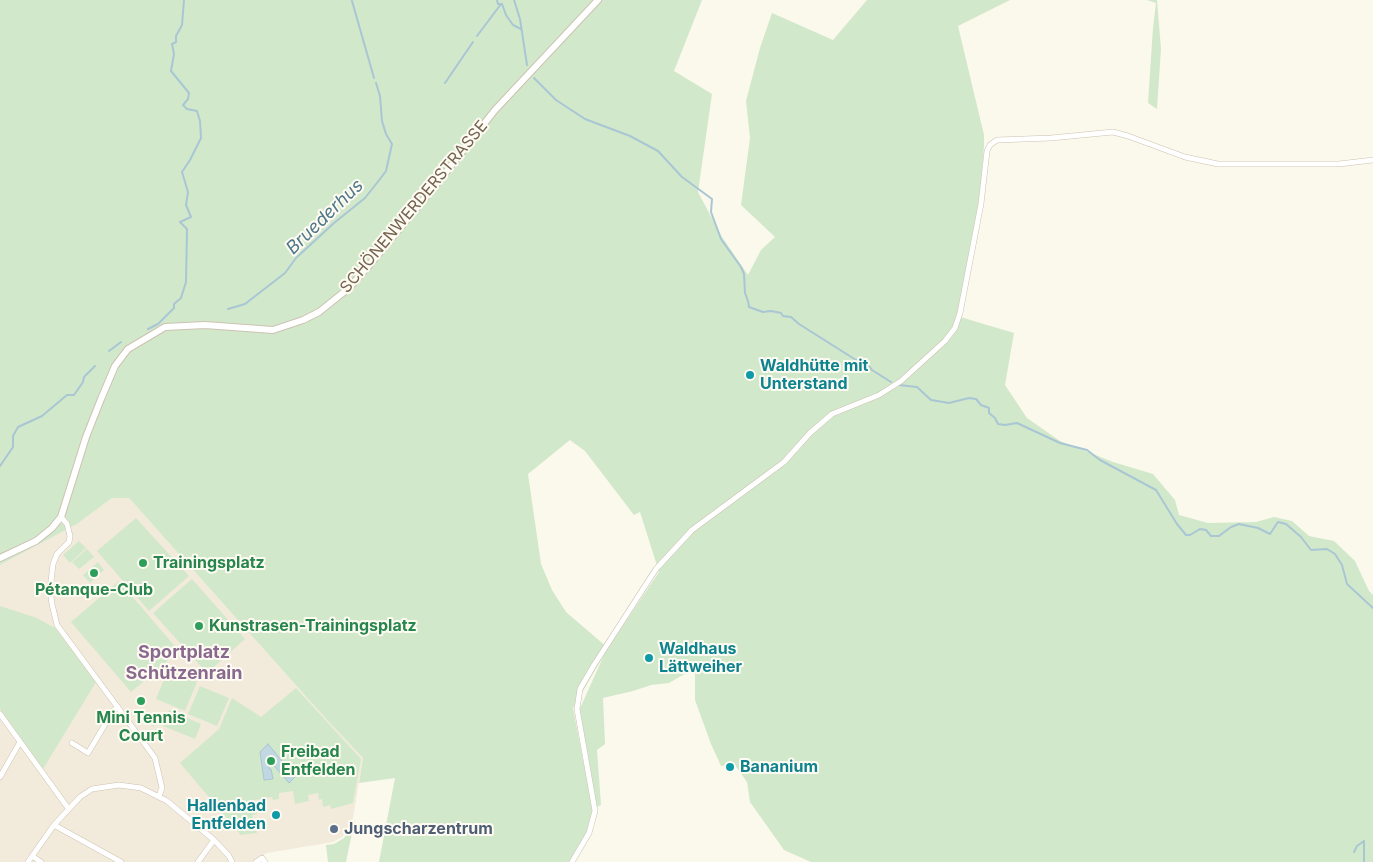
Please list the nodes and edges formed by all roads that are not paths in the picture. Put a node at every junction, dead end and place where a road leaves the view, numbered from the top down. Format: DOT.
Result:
graph roads {
  1 [pos="598,0"];
  2 [pos="1373,160"];
  3 [pos="61,517"];
  4 [pos="0,558"];
  5 [pos="118,706"];
  6 [pos="0,714"];
  7 [pos="20,742"];
  8 [pos="72,743"];
  9 [pos="0,777"];
  10 [pos="159,796"];
  11 [pos="68,808"];
  12 [pos="54,824"];
  13 [pos="214,840"];
  14 [pos="32,856"];
  15 [pos="263,860"];
  16 [pos="28,862"];
  17 [pos="41,862"];
  18 [pos="121,862"];
  19 [pos="198,862"];
  20 [pos="232,862"];
  21 [pos="256,862"];
  22 [pos="572,862"];
  1 -- 3 [label="street, SCHÖNENWERDERSTRASSE"];
  2 -- 22 [label="street"];
  3 -- 4 [label="street, SCHÖNENWERDERSTRASSE"];
  3 -- 5 [label="street"];
  5 -- 8 [label="street"];
  5 -- 10 [label="street"];
  6 -- 7 [label="street"];
  7 -- 9 [label="street"];
  7 -- 11 [label="street"];
  10 -- 11 [label="street"];
  10 -- 13 [label="street"];
  11 -- 12 [label="street"];
  12 -- 14 [label="street"];
  12 -- 18 [label="street"];
  13 -- 19 [label="street"];
  13 -- 20 [label="street"];
  14 -- 16 [label="street"];
  14 -- 17 [label="street"];
  15 -- 21 [label="street"];
}
